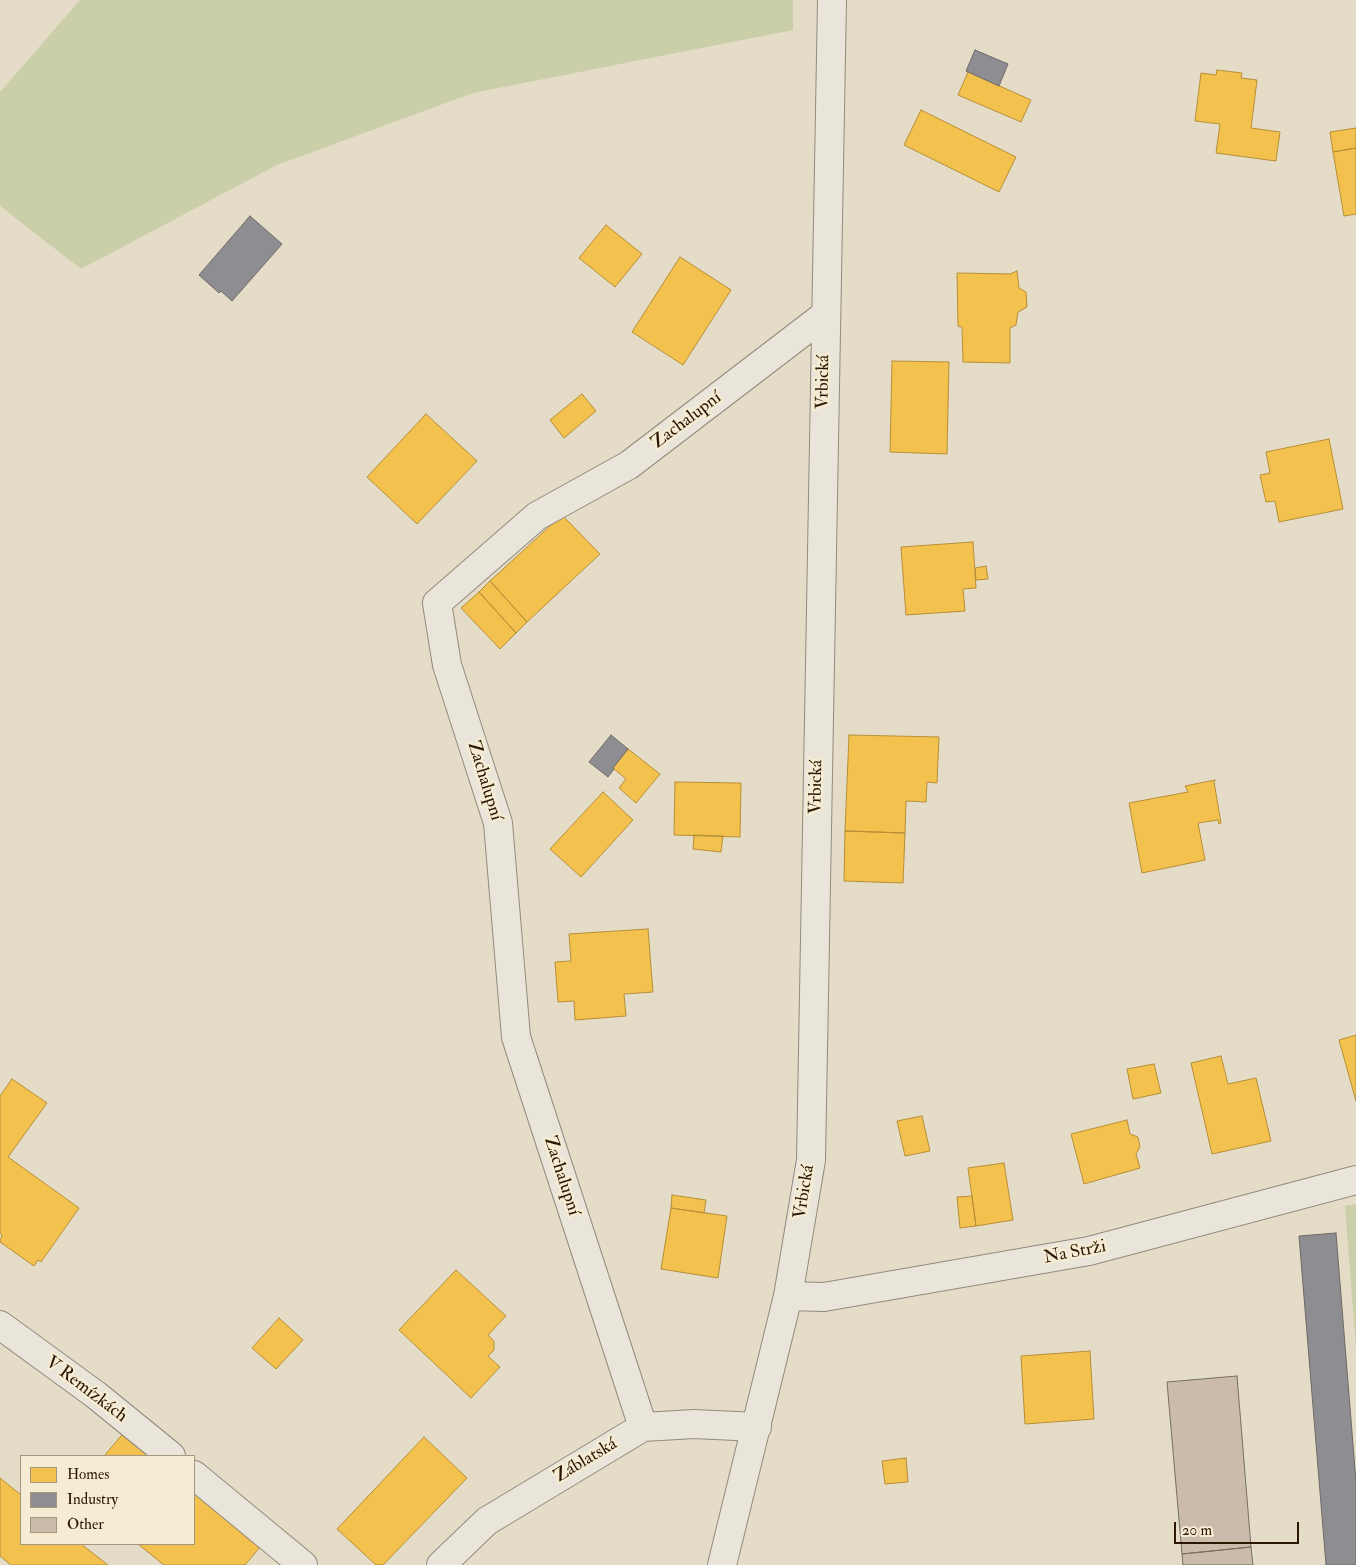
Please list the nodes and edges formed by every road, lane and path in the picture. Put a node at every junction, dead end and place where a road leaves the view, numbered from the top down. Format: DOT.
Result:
graph roads {
  1 [pos="832,0"];
  2 [pos="825,315"];
  3 [pos="1356,1180"];
  4 [pos="788,1296"];
  5 [pos="0,1325"];
  6 [pos="643,1427"];
  7 [pos="756,1428"];
  8 [pos="170,1455"];
  9 [pos="195,1476"];
  10 [pos="303,1565"];
  11 [pos="441,1565"];
  12 [pos="722,1565"];
  1 -- 2 [label="street, Vrbická"];
  2 -- 4 [label="street, Vrbická"];
  2 -- 6 [label="street, Zachalupní"];
  3 -- 4 [label="street, Na Strži"];
  4 -- 7 [label="street, Vrbická"];
  5 -- 8 [label="street, V Remízkách"];
  6 -- 7 [label="street, Záblatská"];
  6 -- 11 [label="street, Záblatská"];
  7 -- 12 [label="street, Vrbická"];
  9 -- 10 [label="street"];
}
